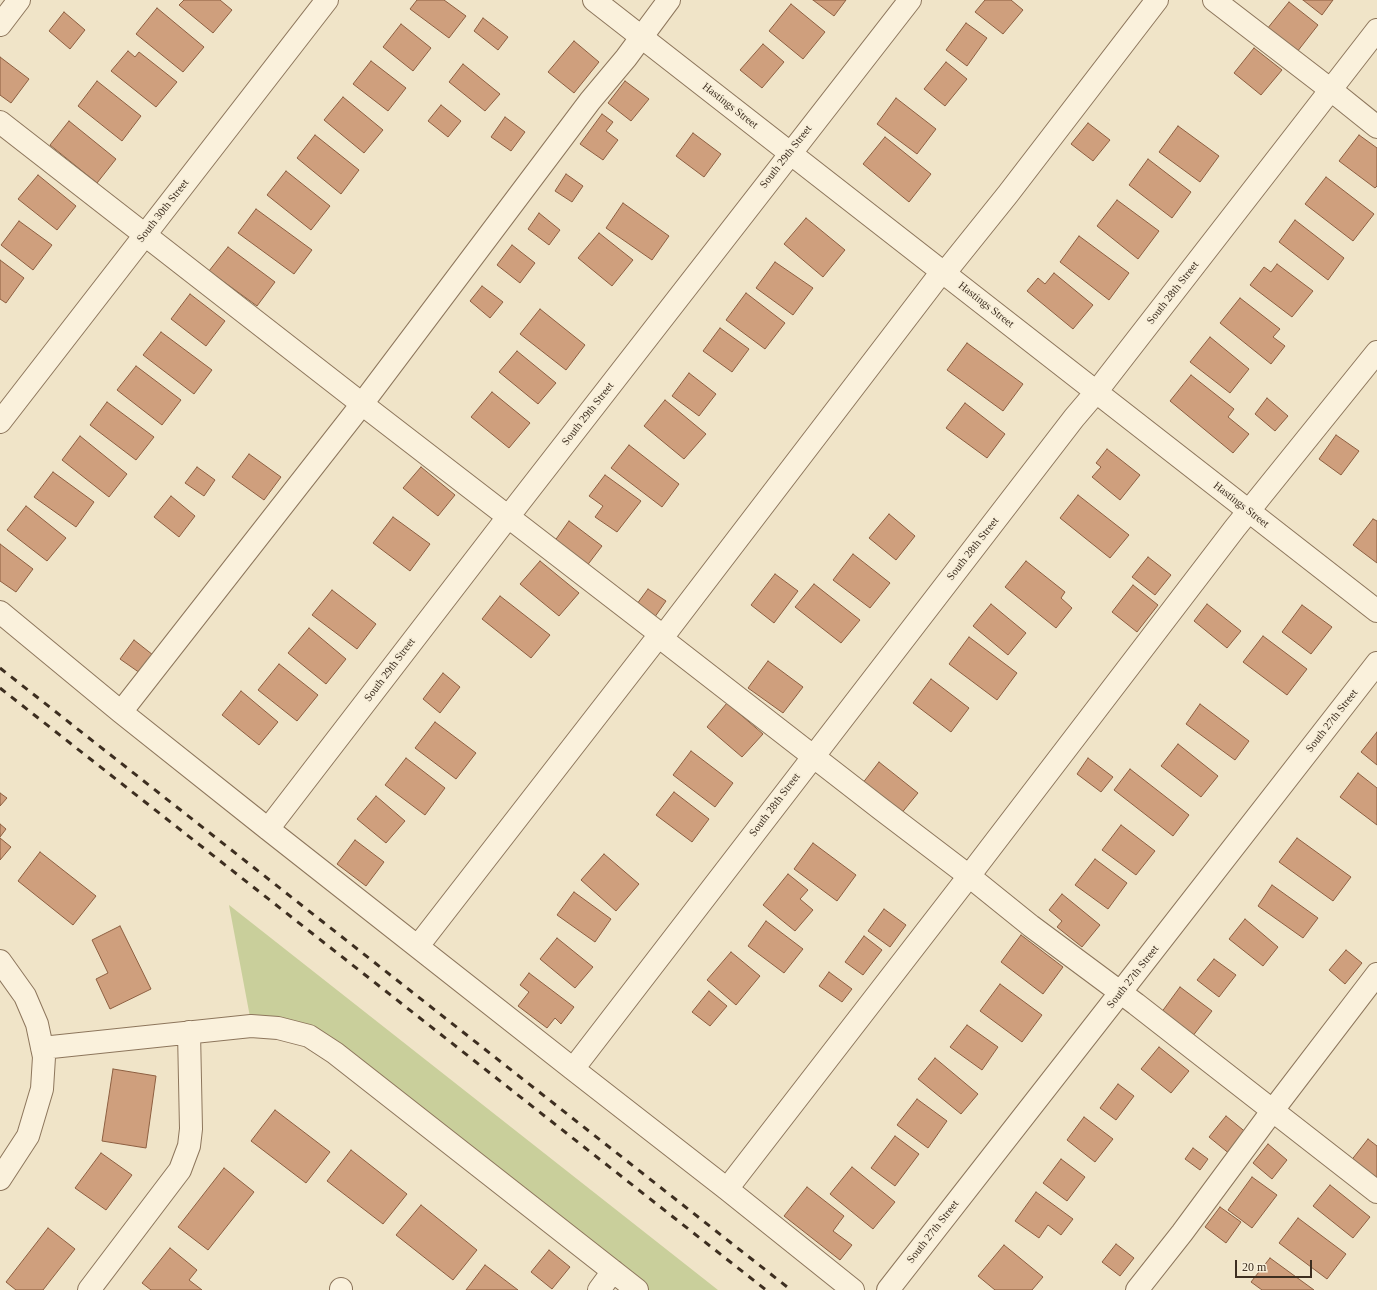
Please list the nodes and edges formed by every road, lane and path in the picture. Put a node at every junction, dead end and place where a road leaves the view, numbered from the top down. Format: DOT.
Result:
graph roads {
  1 [pos="19,0"];
  2 [pos="327,0"];
  3 [pos="594,0"];
  4 [pos="669,0"];
  5 [pos="910,0"];
  6 [pos="1157,0"];
  7 [pos="1214,0"];
  8 [pos="0,25"];
  9 [pos="1377,30"];
  10 [pos="641,37"];
  11 [pos="1331,90"];
  12 [pos="0,122"];
  13 [pos="1377,127"];
  14 [pos="790,153"];
  15 [pos="144,235"];
  16 [pos="943,272"];
  17 [pos="1377,352"];
  18 [pos="1097,391"];
  19 [pos="362,404"];
  20 [pos="0,422"];
  21 [pos="1249,512"];
  22 [pos="508,517"];
  23 [pos="1377,611"];
  24 [pos="0,612"];
  25 [pos="661,636"];
  26 [pos="1377,663"];
  27 [pos="121,712"];
  28 [pos="813,756"];
  29 [pos="268,829"];
  30 [pos="969,876"];
  31 [pos="418,946"];
  32 [pos="0,961"];
  33 [pos="1377,974"];
  34 [pos="1120,994"];
  35 [pos="189,1032"];
  36 [pos="42,1048"];
  37 [pos="573,1069"];
  38 [pos="1273,1110"];
  39 [pos="0,1179"];
  40 [pos="727,1189"];
  41 [pos="1377,1192"];
  42 [pos="613,1271"];
  43 [pos="89,1290"];
  44 [pos="599,1290"];
  45 [pos="637,1290"];
  46 [pos="853,1290"];
  47 [pos="888,1290"];
  48 [pos="1136,1290"];
  1 -- 8 [label="street"];
  2 -- 15 [label="street, South 30th Street"];
  3 -- 10 [label="street, Hastings Street"];
  4 -- 10 [label="street"];
  5 -- 14 [label="street, South 29th Street"];
  6 -- 16 [label="street"];
  7 -- 11 [label="street"];
  9 -- 11 [label="street, South 28th Street"];
  10 -- 14 [label="street, Hastings Street"];
  10 -- 19 [label="street"];
  11 -- 13 [label="street"];
  11 -- 18 [label="street, South 28th Street"];
  12 -- 15 [label="street"];
  14 -- 16 [label="street, Hastings Street"];
  14 -- 22 [label="street, South 29th Street"];
  15 -- 19 [label="street"];
  15 -- 20 [label="street, South 30th Street"];
  16 -- 18 [label="street, Hastings Street"];
  16 -- 25 [label="street"];
  17 -- 21 [label="street"];
  18 -- 21 [label="street, Hastings Street"];
  18 -- 28 [label="street, South 28th Street"];
  19 -- 22 [label="street"];
  19 -- 27 [label="street"];
  21 -- 23 [label="street, Hastings Street"];
  21 -- 30 [label="street"];
  22 -- 25 [label="street"];
  22 -- 29 [label="street, South 29th Street"];
  24 -- 27 [label="street"];
  25 -- 28 [label="street"];
  25 -- 31 [label="street"];
  26 -- 34 [label="street, South 27th Street"];
  27 -- 29 [label="street"];
  28 -- 30 [label="street"];
  28 -- 37 [label="street, South 28th Street"];
  29 -- 31 [label="street"];
  30 -- 34 [label="street"];
  30 -- 40 [label="street"];
  31 -- 37 [label="street"];
  32 -- 36 [label="street"];
  33 -- 38 [label="street"];
  34 -- 38 [label="street"];
  34 -- 47 [label="street, South 27th Street"];
  35 -- 36 [label="street"];
  35 -- 42 [label="street"];
  35 -- 43 [label="street"];
  36 -- 39 [label="street"];
  37 -- 40 [label="street"];
  38 -- 41 [label="street"];
  38 -- 48 [label="street"];
  40 -- 46 [label="street"];
  42 -- 44 [label="street"];
  42 -- 45 [label="street"];
}
